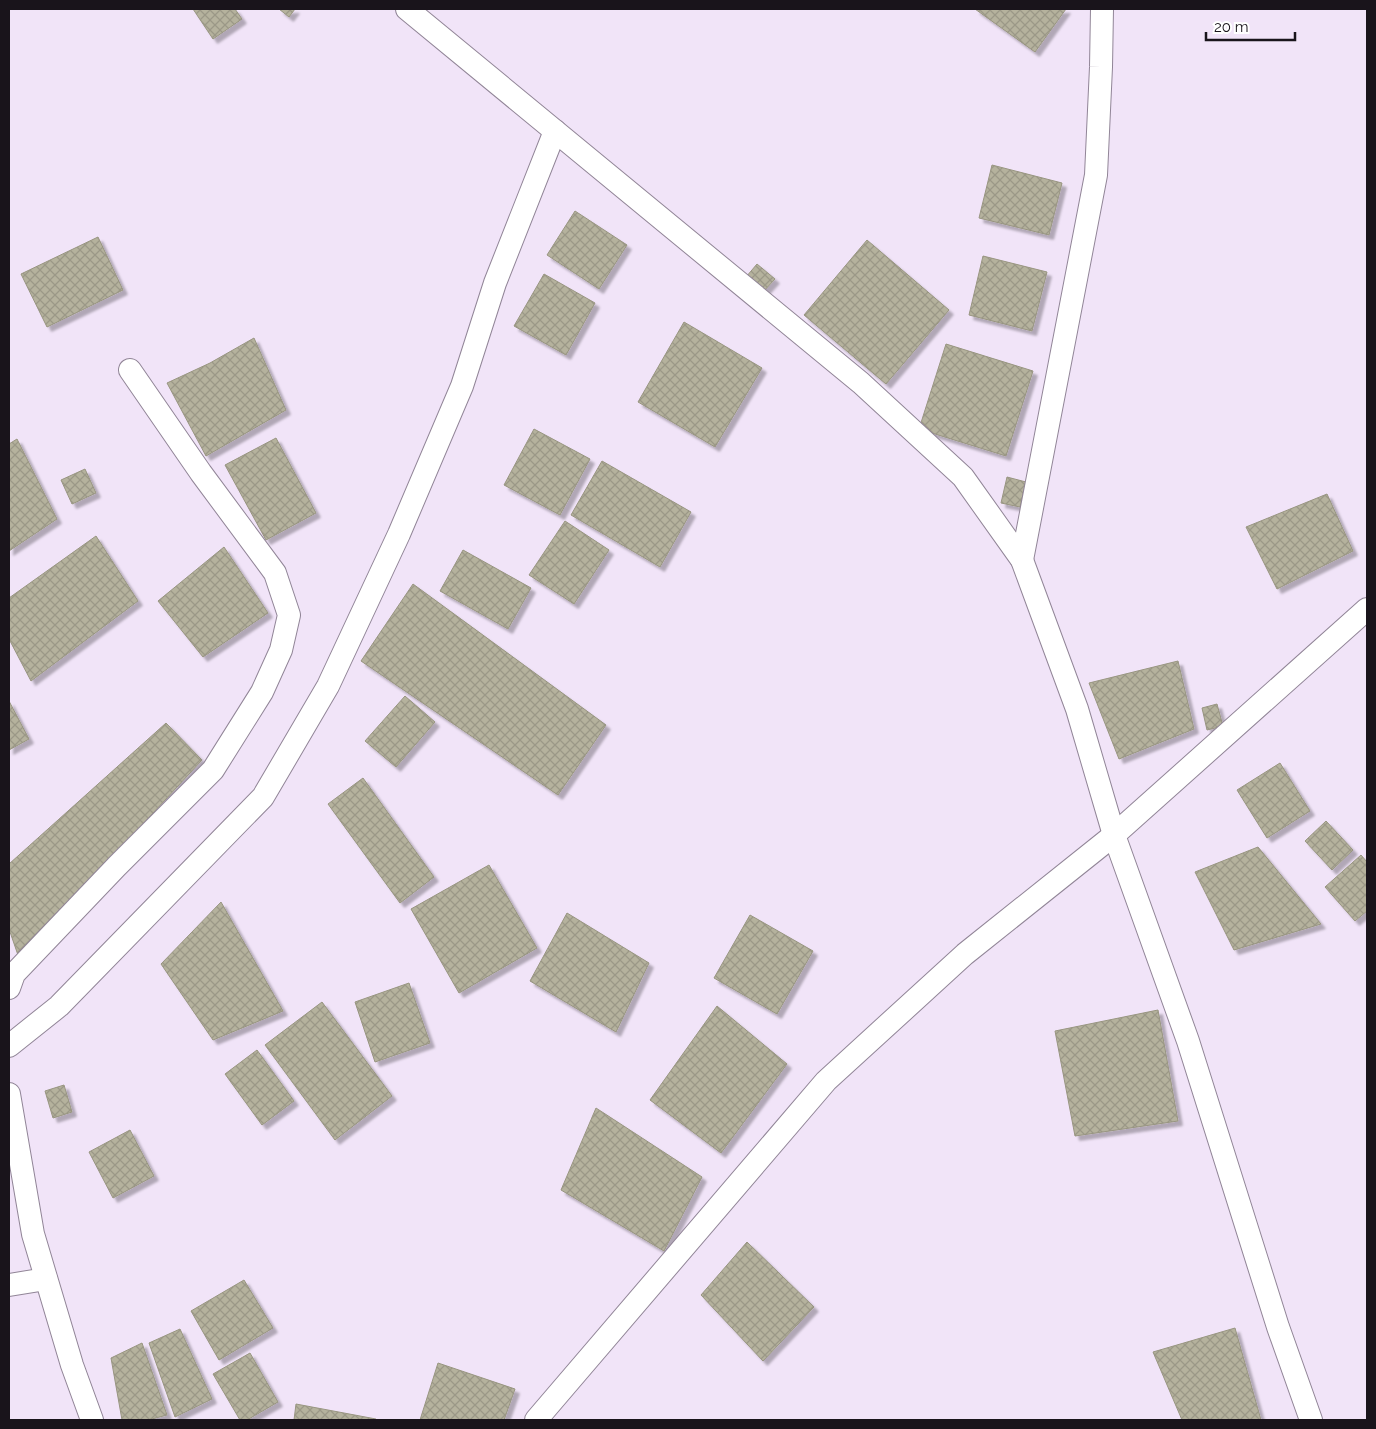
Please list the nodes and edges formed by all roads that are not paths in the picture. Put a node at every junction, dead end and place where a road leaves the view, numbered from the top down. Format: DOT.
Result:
graph roads {
  1 [pos="407,9"];
  2 [pos="1102,9"];
  3 [pos="555,131"];
  4 [pos="130,370"];
  5 [pos="1022,560"];
  6 [pos="1367,609"];
  7 [pos="1114,835"];
  8 [pos="9,988"];
  9 [pos="9,1046"];
  10 [pos="9,1094"];
  11 [pos="46,1279"];
  12 [pos="9,1286"];
  13 [pos="92,1420"];
  14 [pos="536,1420"];
  15 [pos="1311,1420"];
  1 -- 3 [label="street"];
  2 -- 5 [label="street"];
  3 -- 5 [label="street"];
  3 -- 9 [label="street"];
  4 -- 8 [label="street"];
  5 -- 7 [label="street"];
  6 -- 7 [label="street"];
  7 -- 14 [label="street"];
  7 -- 15 [label="street"];
  10 -- 11 [label="street"];
  11 -- 12 [label="street"];
  11 -- 13 [label="street"];
}
